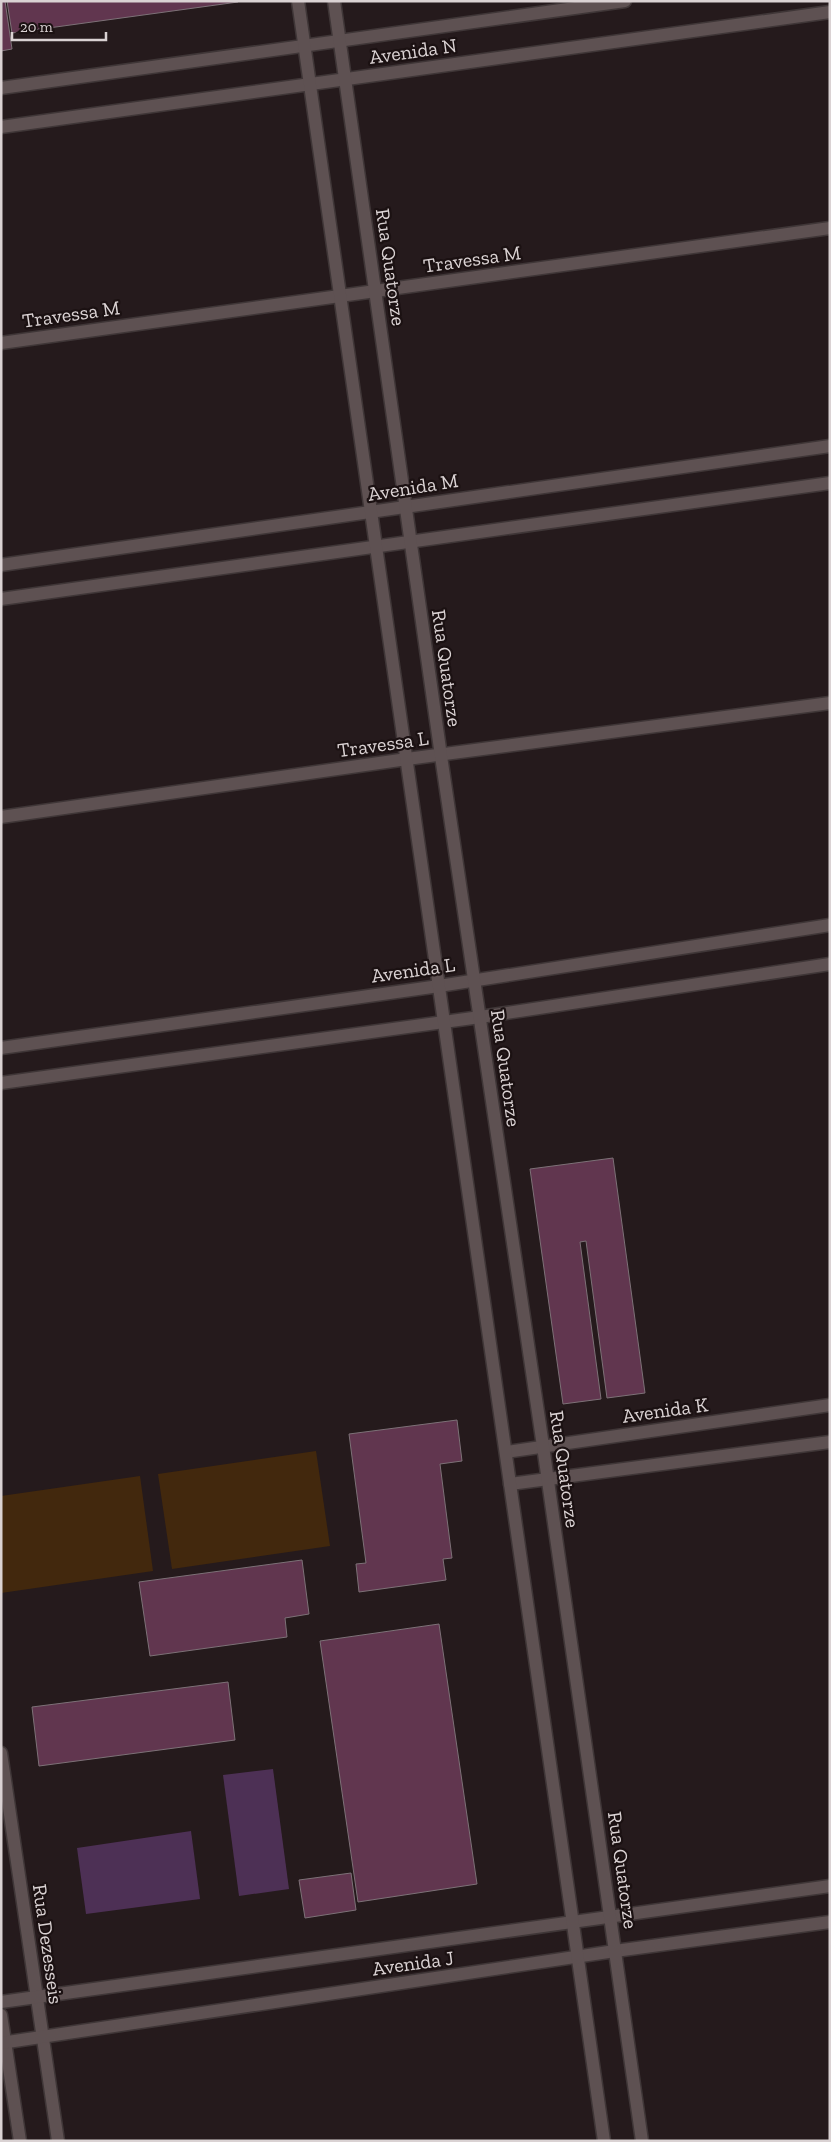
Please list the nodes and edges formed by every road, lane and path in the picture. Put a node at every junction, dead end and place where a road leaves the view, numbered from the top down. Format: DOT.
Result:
graph roads {
  1 [pos="298,1"];
  2 [pos="334,1"];
  3 [pos="625,1"];
  4 [pos="830,12"];
  5 [pos="340,40"];
  6 [pos="305,46"];
  7 [pos="345,80"];
  8 [pos="310,85"];
  9 [pos="1,88"];
  10 [pos="1,128"];
  11 [pos="830,228"];
  12 [pos="375,292"];
  13 [pos="340,296"];
  14 [pos="1,343"];
  15 [pos="830,446"];
  16 [pos="830,483"];
  17 [pos="406,506"];
  18 [pos="371,512"];
  19 [pos="411,540"];
  20 [pos="376,546"];
  21 [pos="1,565"];
  22 [pos="1,599"];
  23 [pos="830,703"];
  24 [pos="441,756"];
  25 [pos="406,759"];
  26 [pos="1,817"];
  27 [pos="830,925"];
  28 [pos="830,964"];
  29 [pos="474,980"];
  30 [pos="439,986"];
  31 [pos="480,1016"];
  32 [pos="444,1020"];
  33 [pos="1,1048"];
  34 [pos="1,1083"];
  35 [pos="830,1405"];
  36 [pos="830,1442"];
  37 [pos="543,1446"];
  38 [pos="506,1452"];
  39 [pos="547,1479"];
  40 [pos="510,1484"];
  41 [pos="1,1753"];
  42 [pos="4,1785"];
  43 [pos="830,1886"];
  44 [pos="610,1917"];
  45 [pos="830,1922"];
  46 [pos="574,1923"];
  47 [pos="615,1951"];
  48 [pos="578,1957"];
  49 [pos="37,1997"];
  50 [pos="1,2002"];
  51 [pos="1,2015"];
  52 [pos="43,2036"];
  53 [pos="3,2042"];
  54 [pos="20,2141"];
  55 [pos="58,2141"];
  56 [pos="604,2141"];
  57 [pos="642,2141"];
  1 -- 6 [label="street"];
  2 -- 5 [label="street, Rua Quatorze"];
  3 -- 5 [label="street, Avenida N"];
  4 -- 7 [label="street, Avenida N"];
  5 -- 6 [label="street, Avenida N"];
  5 -- 7 [label="street, Rua Quatorze"];
  6 -- 8 [label="street"];
  6 -- 9 [label="street, Avenida N"];
  7 -- 8 [label="street, Avenida N"];
  7 -- 12 [label="street, Rua Quatorze"];
  8 -- 10 [label="street, Avenida N"];
  8 -- 13 [label="street"];
  11 -- 12 [label="street, Travessa M"];
  12 -- 13 [label="street, Travessa M"];
  12 -- 17 [label="street, Rua Quatorze"];
  13 -- 14 [label="street, Travessa M"];
  13 -- 18 [label="street"];
  15 -- 17 [label="street, Avenida M"];
  16 -- 19 [label="street"];
  17 -- 18 [label="street, Avenida M"];
  17 -- 19 [label="street, Rua Quatorze"];
  18 -- 20 [label="street"];
  18 -- 21 [label="street, Avenida M"];
  19 -- 20 [label="street"];
  19 -- 24 [label="street, Rua Quatorze"];
  20 -- 22 [label="street"];
  20 -- 25 [label="street"];
  23 -- 24 [label="street, Travessa L"];
  24 -- 25 [label="street, Travessa L"];
  24 -- 29 [label="street, Rua Quatorze"];
  25 -- 26 [label="street, Travessa L"];
  25 -- 30 [label="street"];
  27 -- 29 [label="street, Avenida L"];
  28 -- 31 [label="street"];
  29 -- 30 [label="street, Avenida L"];
  29 -- 31 [label="street, Rua Quatorze"];
  30 -- 32 [label="street"];
  30 -- 33 [label="street, Avenida L"];
  31 -- 32 [label="street"];
  31 -- 37 [label="street, Rua Quatorze"];
  32 -- 34 [label="street"];
  32 -- 38 [label="street"];
  35 -- 37 [label="street, Avenida K"];
  36 -- 39 [label="street"];
  37 -- 38 [label="street, Avenida K"];
  37 -- 39 [label="street, Rua Quatorze"];
  38 -- 40 [label="street"];
  39 -- 40 [label="street"];
  39 -- 44 [label="street, Rua Quatorze"];
  40 -- 46 [label="street"];
  41 -- 42 [label="street, Rua Dezesseis"];
  42 -- 49 [label="street, Rua Dezesseis"];
  43 -- 44 [label="street, Avenida J"];
  44 -- 46 [label="street, Avenida J"];
  44 -- 47 [label="street, Rua Quatorze"];
  45 -- 47 [label="street, Avenida J"];
  46 -- 48 [label="street"];
  46 -- 49 [label="street, Avenida J"];
  47 -- 48 [label="street, Avenida J"];
  47 -- 57 [label="street, Rua Quatorze"];
  48 -- 52 [label="street, Avenida J"];
  48 -- 56 [label="street"];
  49 -- 50 [label="street, Avenida J"];
  49 -- 52 [label="street, Rua Dezesseis"];
  51 -- 53 [label="street"];
  52 -- 53 [label="street, Avenida J"];
  52 -- 55 [label="street, Rua Dezesseis"];
  53 -- 54 [label="street"];
}
